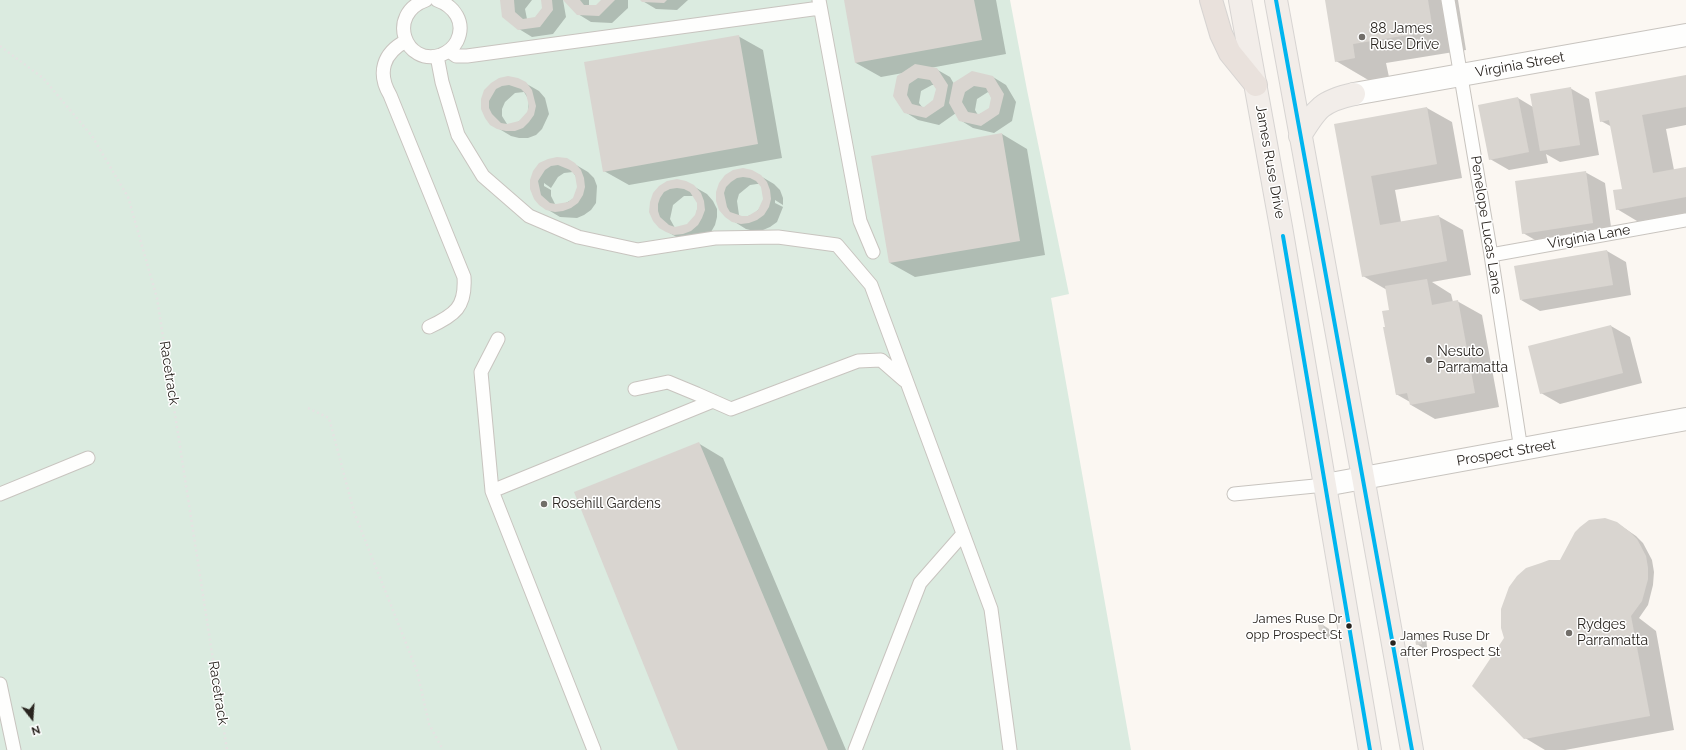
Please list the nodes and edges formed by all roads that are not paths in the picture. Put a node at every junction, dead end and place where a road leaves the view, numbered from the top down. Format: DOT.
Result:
graph roads {
  1 [pos="426,0"];
  2 [pos="437,0"];
  3 [pos="1211,0"];
  4 [pos="1240,0"];
  5 [pos="1276,0"];
  6 [pos="1448,0"];
  7 [pos="820,4"];
  8 [pos="1686,35"];
  9 [pos="406,41"];
  10 [pos="448,51"];
  11 [pos="436,56"];
  12 [pos="1461,76"];
  13 [pos="1256,85"];
  14 [pos="1354,94"];
  15 [pos="1300,136"];
  16 [pos="1686,220"];
  17 [pos="873,252"];
  18 [pos="1491,255"];
  19 [pos="429,326"];
  20 [pos="498,339"];
  21 [pos="905,381"];
  22 [pos="635,389"];
  23 [pos="713,401"];
  24 [pos="1686,419"];
  25 [pos="1521,450"];
  26 [pos="88,458"];
  27 [pos="1363,477"];
  28 [pos="1325,485"];
  29 [pos="492,491"];
  30 [pos="0,494"];
  31 [pos="1234,494"];
  32 [pos="963,534"];
  33 [pos="0,684"];
  34 [pos="14,750"];
  35 [pos="594,750"];
  36 [pos="855,750"];
  37 [pos="1010,750"];
  38 [pos="1370,750"];
  39 [pos="1412,750"];
  1 -- 9 [label="lane"];
  2 -- 10 [label="lane"];
  3 -- 13 [label="highway"];
  4 -- 13 [label="main road, James Ruse Drive"];
  5 -- 15 [label="main road"];
  6 -- 12 [label="lane, Penelope Lucas Lane"];
  7 -- 10 [label="lane"];
  7 -- 17 [label="lane"];
  8 -- 12 [label="street, Virginia Street"];
  9 -- 11 [label="lane"];
  9 -- 19 [label="lane"];
  10 -- 11 [label="lane"];
  11 -- 21 [label="lane"];
  12 -- 14 [label="street, Virginia Street"];
  12 -- 18 [label="lane, Penelope Lucas Lane"];
  13 -- 28 [label="main road, James Ruse Drive"];
  14 -- 15 [label="main road"];
  15 -- 27 [label="main road"];
  16 -- 18 [label="lane, Virginia Lane"];
  18 -- 25 [label="lane, Penelope Lucas Lane"];
  20 -- 29 [label="lane"];
  21 -- 23 [label="lane"];
  21 -- 32 [label="lane"];
  22 -- 23 [label="lane"];
  23 -- 29 [label="lane"];
  24 -- 25 [label="street, Prospect Street"];
  25 -- 27 [label="street, Prospect Street"];
  26 -- 30 [label="lane"];
  27 -- 28 [label="street, Prospect Street"];
  27 -- 39 [label="main road"];
  28 -- 31 [label="lane"];
  28 -- 38 [label="main road, James Ruse Drive"];
  29 -- 35 [label="lane"];
  32 -- 36 [label="lane"];
  32 -- 37 [label="lane"];
  33 -- 34 [label="lane"];
}
